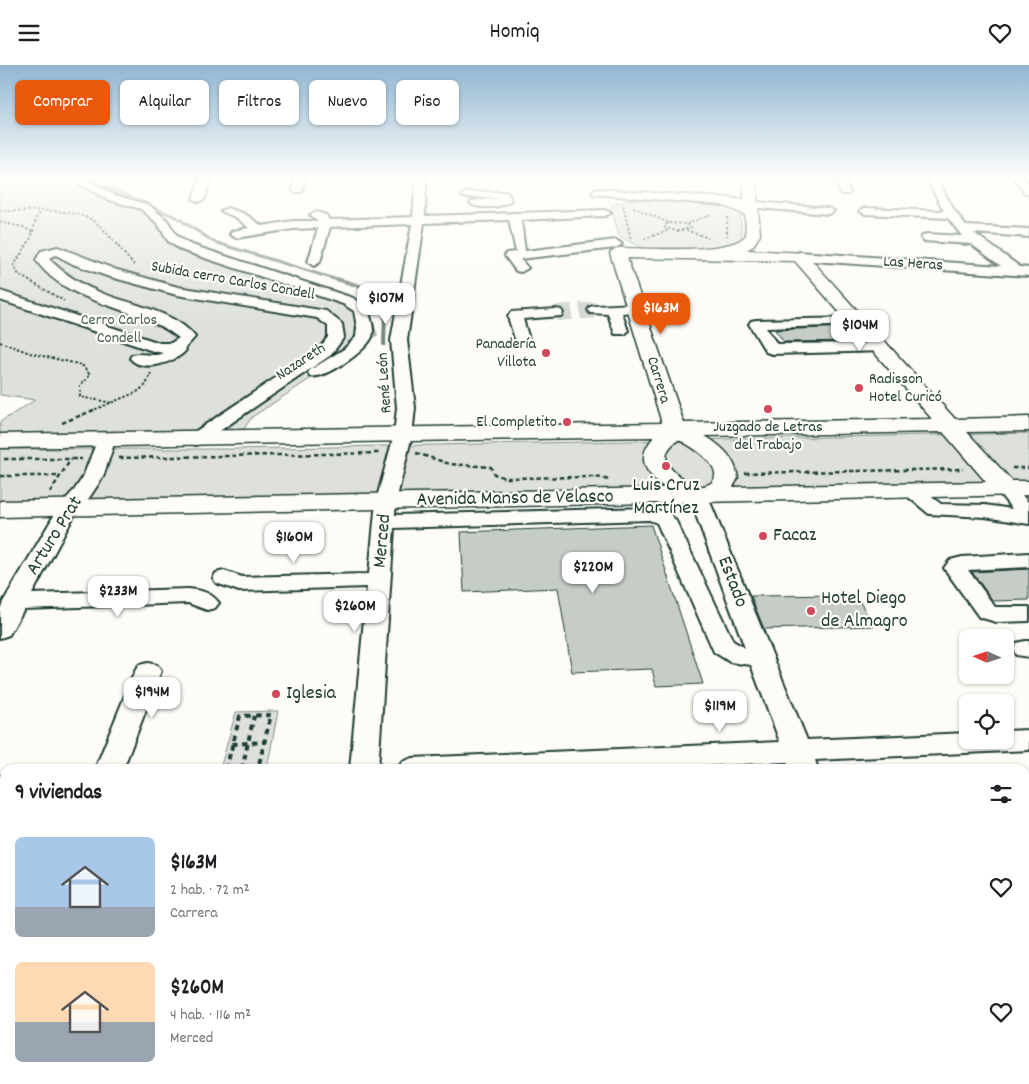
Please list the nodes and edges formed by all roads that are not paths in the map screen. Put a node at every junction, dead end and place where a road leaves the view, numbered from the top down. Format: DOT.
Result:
graph roads {
  1 [pos="166,227"];
  2 [pos="255,227"];
  3 [pos="297,227"];
  4 [pos="324,227"];
  5 [pos="418,227"];
  6 [pos="521,227"];
  7 [pos="585,227"];
  8 [pos="612,227"];
  9 [pos="615,227"];
  10 [pos="750,227"];
  11 [pos="960,227"];
  12 [pos="962,229"];
  13 [pos="259,230"];
  14 [pos="615,233"];
  15 [pos="1029,233"];
  16 [pos="236,234"];
  17 [pos="753,235"];
  18 [pos="927,238"];
  19 [pos="973,241"];
  20 [pos="520,249"];
  21 [pos="710,253"];
  22 [pos="799,256"];
  23 [pos="314,262"];
  24 [pos="521,268"];
  25 [pos="1023,271"];
  26 [pos="1029,280"];
  27 [pos="0,295"];
  28 [pos="635,308"];
  29 [pos="614,309"];
  30 [pos="595,310"];
  31 [pos="556,313"];
  32 [pos="856,322"];
  33 [pos="620,331"];
  34 [pos="521,339"];
  35 [pos="180,345"];
  36 [pos="879,348"];
  37 [pos="138,358"];
  38 [pos="1029,424"];
  39 [pos="948,425"];
  40 [pos="677,431"];
  41 [pos="204,439"];
  42 [pos="0,441"];
  43 [pos="401,444"];
  44 [pos="104,450"];
  45 [pos="998,489"];
  46 [pos="698,492"];
  47 [pos="69,507"];
  48 [pos="0,509"];
  49 [pos="385,511"];
  50 [pos="1029,517"];
  51 [pos="1029,560"];
  52 [pos="224,578"];
  53 [pos="380,580"];
  54 [pos="15,603"];
  55 [pos="207,603"];
  56 [pos="1029,614"];
  57 [pos="0,630"];
  58 [pos="761,657"];
  59 [pos="148,671"];
  60 [pos="1029,741"];
  61 [pos="800,760"];
  62 [pos="111,764"];
  63 [pos="364,764"];
  64 [pos="628,764"];
  1 -- 41 [label="street, Nazareth"];
  2 -- 13 [label="street"];
  3 -- 13 [label="street"];
  4 -- 23 [label="street"];
  5 -- 43 [label="street, René León"];
  6 -- 20 [label="street"];
  7 -- 14 [label="street"];
  8 -- 14 [label="street, Carrera"];
  9 -- 14 [label="street"];
  10 -- 17 [label="main road"];
  11 -- 12 [label="street"];
  12 -- 15 [label="street"];
  12 -- 19 [label="street"];
  13 -- 16 [label="street"];
  14 -- 21 [label="main road, Las Heras"];
  14 -- 24 [label="street"];
  14 -- 28 [label="main road, Carrera"];
  17 -- 21 [label="main road"];
  17 -- 22 [label="main road"];
  18 -- 19 [label="street"];
  19 -- 25 [label="street"];
  21 -- 22 [label="main road, Las Heras"];
  22 -- 25 [label="street, Las Heras"];
  22 -- 32 [label="main road"];
  25 -- 26 [label="street"];
  27 -- 35 [label="street"];
  28 -- 29 [label="street"];
  28 -- 40 [label="main road, Carrera"];
  29 -- 30 [label="street"];
  29 -- 33 [label="street"];
  31 -- 34 [label="street"];
  32 -- 36 [label="main road"];
  32 -- 36 [label="street"];
  35 -- 37 [label="street"];
  35 -- 41 [label="street, Subida cerro Carlos Condell"];
  36 -- 39 [label="main road"];
  38 -- 39 [label="main road"];
  39 -- 40 [label="main road"];
  39 -- 45 [label="main road"];
  40 -- 43 [label="main road"];
  40 -- 46 [label="main road"];
  40 -- 46 [label="main road"];
  41 -- 43 [label="main road"];
  41 -- 44 [label="main road"];
  42 -- 44 [label="main road"];
  43 -- 49 [label="street, Merced"];
  44 -- 47 [label="street, Arturo Prat"];
  45 -- 46 [label="main road, Avenida Manso de Velasco"];
  45 -- 50 [label="street"];
  45 -- 50 [label="street"];
  46 -- 49 [label="main road, Avenida Manso de Velasco"];
  46 -- 58 [label="street, Estado"];
  47 -- 48 [label="main road, Avenida Manso de Velasco"];
  47 -- 49 [label="main road, Avenida Manso de Velasco"];
  47 -- 54 [label="street, Arturo Prat"];
  49 -- 53 [label="street, Merced"];
  49 -- 58 [label="street"];
  51 -- 56 [label="street"];
  52 -- 53 [label="street"];
  53 -- 63 [label="street, Merced"];
  54 -- 55 [label="street"];
  54 -- 57 [label="street, Arturo Prat"];
  58 -- 61 [label="street, Estado"];
  59 -- 62 [label="street"];
  60 -- 61 [label="street"];
  61 -- 64 [label="street"];
}
